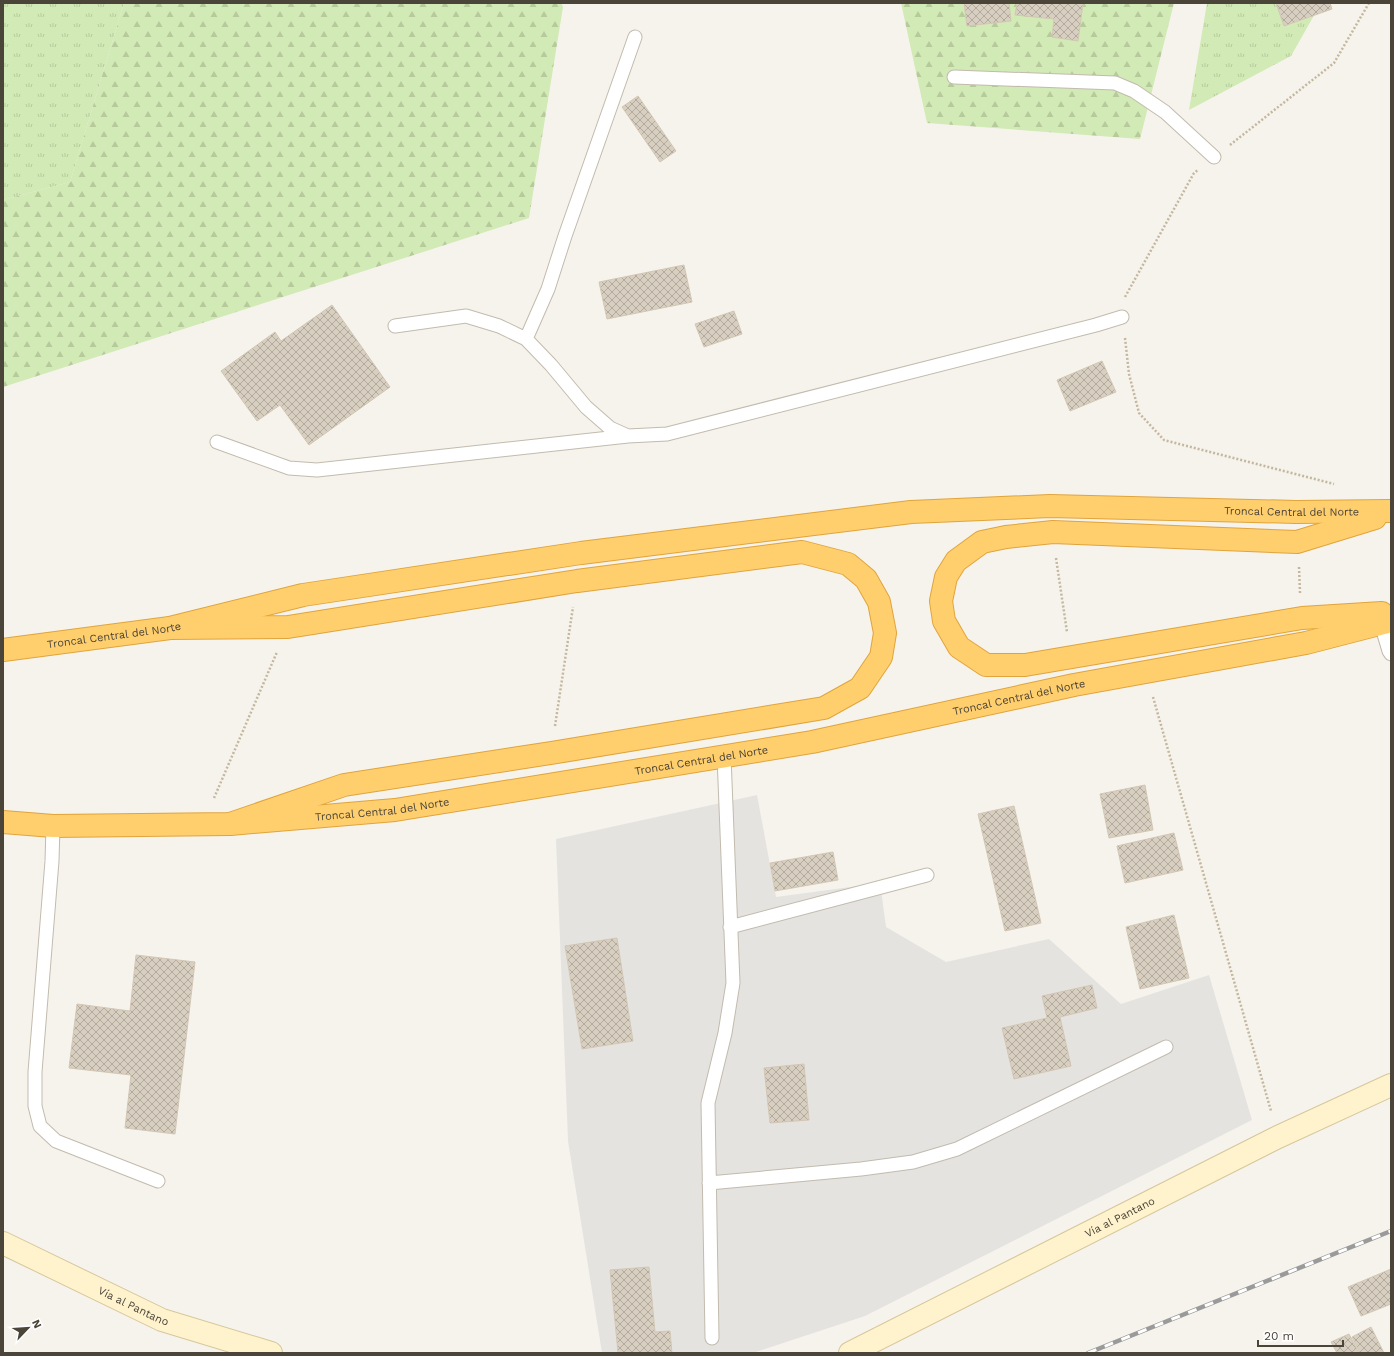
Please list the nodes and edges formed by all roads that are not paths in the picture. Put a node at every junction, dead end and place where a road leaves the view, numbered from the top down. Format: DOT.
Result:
graph roads {
  1 [pos="635,37"];
  2 [pos="954,77"];
  3 [pos="1214,157"];
  4 [pos="1122,317"];
  5 [pos="395,326"];
  6 [pos="526,339"];
  7 [pos="628,436"];
  8 [pos="217,442"];
  9 [pos="1391,512"];
  10 [pos="1388,619"];
  11 [pos="170,628"];
  12 [pos="3,650"];
  13 [pos="1391,654"];
  14 [pos="724,756"];
  15 [pos="3,822"];
  16 [pos="230,824"];
  17 [pos="53,826"];
  18 [pos="927,874"];
  19 [pos="730,928"];
  20 [pos="1166,1046"];
  21 [pos="1391,1085"];
  22 [pos="158,1181"];
  23 [pos="709,1183"];
  24 [pos="3,1243"];
  25 [pos="712,1338"];
  26 [pos="271,1353"];
  27 [pos="850,1353"];
  1 -- 6 [label="lane"];
  2 -- 3 [label="lane"];
  4 -- 7 [label="lane"];
  5 -- 6 [label="lane"];
  6 -- 7 [label="lane"];
  7 -- 8 [label="lane"];
  9 -- 10 [label="highway"];
  9 -- 11 [label="highway, Troncal Central del Norte"];
  10 -- 13 [label="lane"];
  10 -- 14 [label="highway, Troncal Central del Norte"];
  11 -- 12 [label="highway, Troncal Central del Norte"];
  11 -- 16 [label="highway"];
  14 -- 16 [label="highway, Troncal Central del Norte"];
  14 -- 19 [label="lane"];
  15 -- 17 [label="highway, Troncal Central del Norte"];
  16 -- 17 [label="highway, Troncal Central del Norte"];
  17 -- 22 [label="lane"];
  18 -- 19 [label="lane"];
  19 -- 23 [label="lane"];
  20 -- 23 [label="lane"];
  21 -- 27 [label="main road, Vía al Pantano"];
  23 -- 25 [label="lane"];
  24 -- 26 [label="main road, Vía al Pantano"];
}
